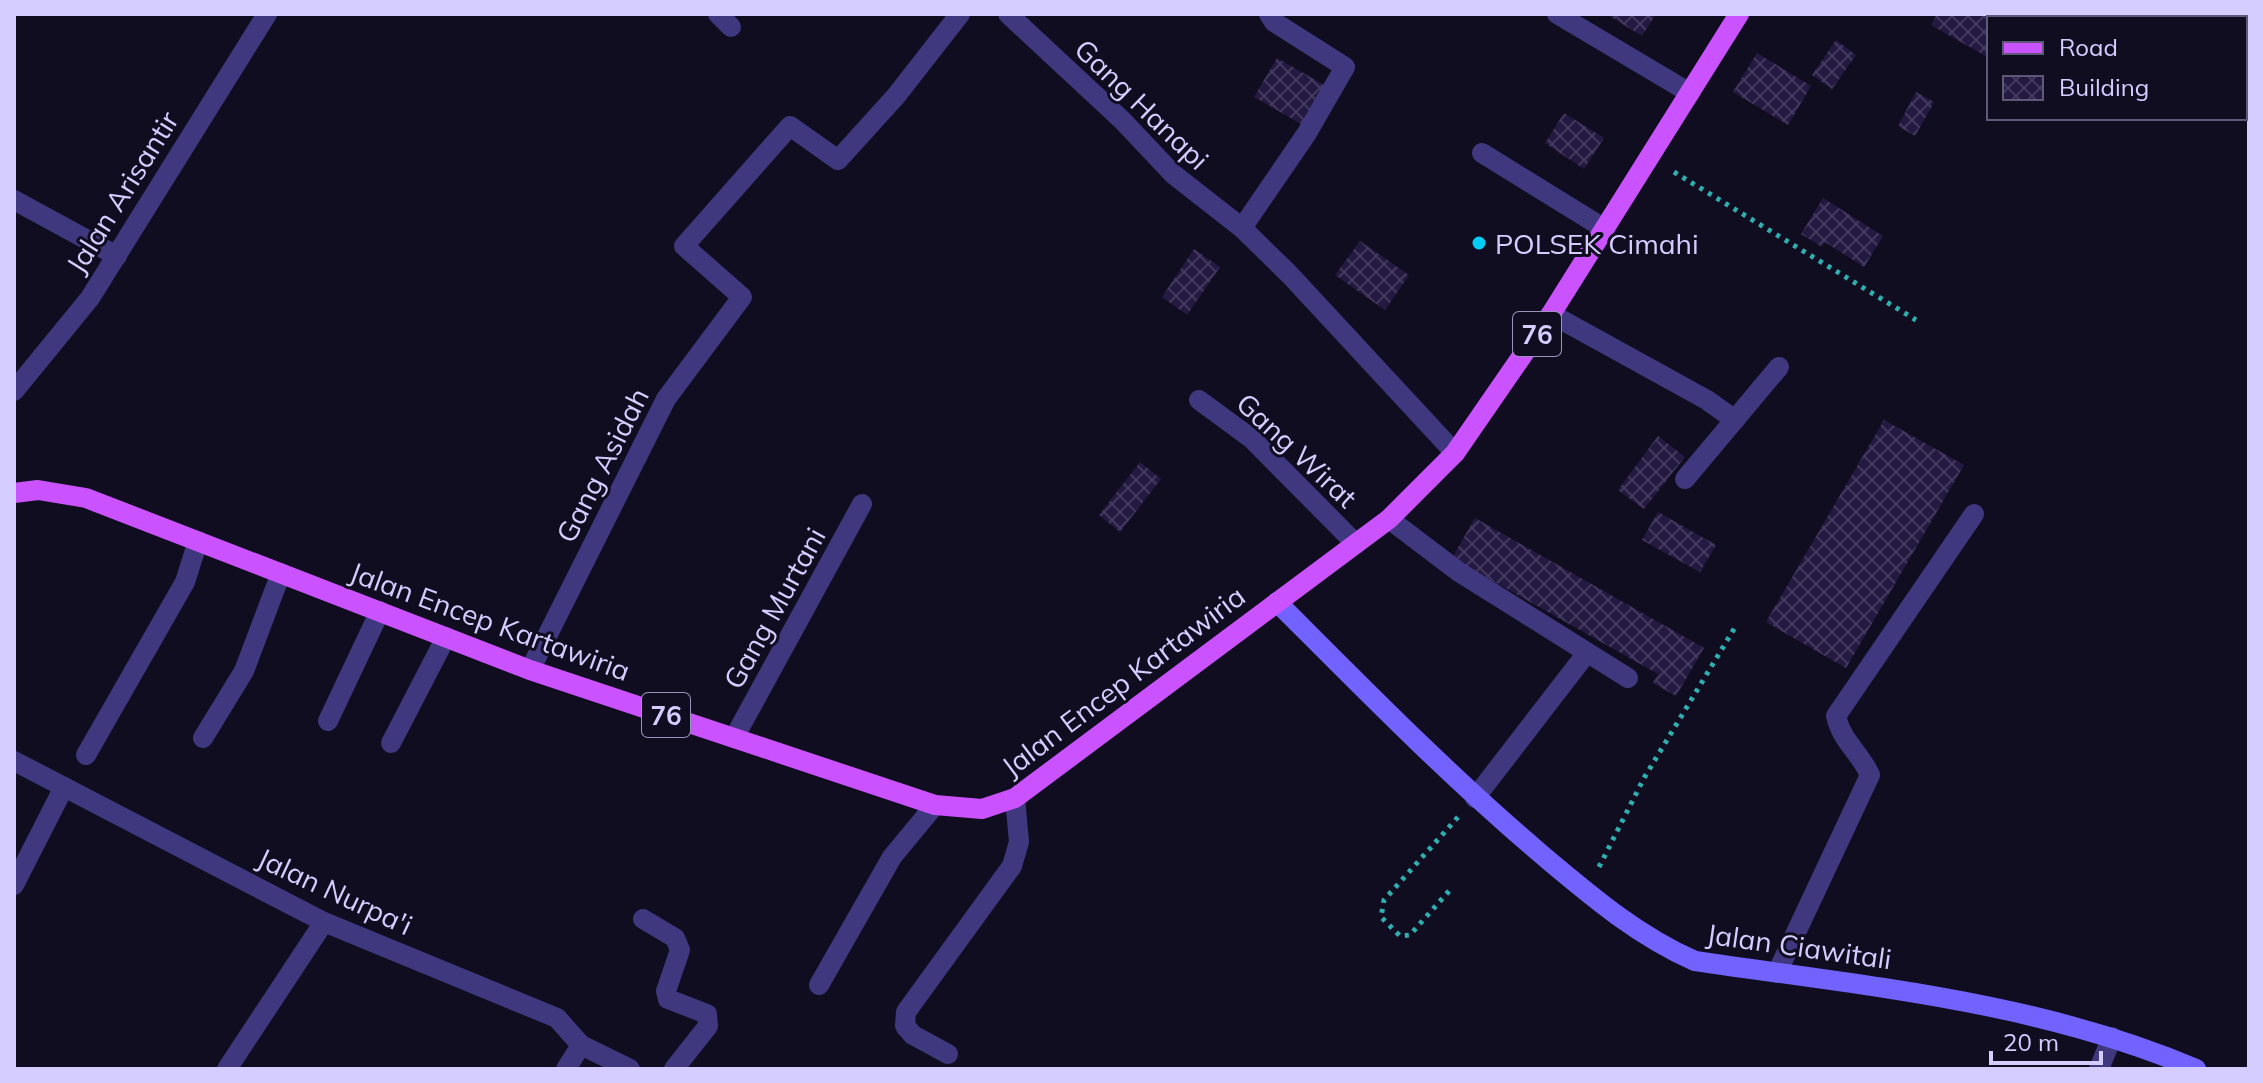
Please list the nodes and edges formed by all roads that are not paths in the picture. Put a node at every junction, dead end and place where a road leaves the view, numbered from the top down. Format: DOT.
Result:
graph roads {
  1 [pos="267,14"];
  2 [pos="960,14"];
  3 [pos="1008,14"];
  4 [pos="1269,14"];
  5 [pos="1557,14"];
  6 [pos="1739,14"];
  7 [pos="1690,93"];
  8 [pos="1482,153"];
  9 [pos="14,200"];
  10 [pos="1242,228"];
  11 [pos="1605,229"];
  12 [pos="117,256"];
  13 [pos="1551,314"];
  14 [pos="1779,367"];
  15 [pos="14,391"];
  16 [pos="1199,400"];
  17 [pos="1735,420"];
  18 [pos="1455,453"];
  19 [pos="1685,479"];
  20 [pos="14,493"];
  21 [pos="862,504"];
  22 [pos="1974,514"];
  23 [pos="1389,519"];
  24 [pos="198,541"];
  25 [pos="1356,544"];
  26 [pos="281,573"];
  27 [pos="1277,602"];
  28 [pos="380,611"];
  29 [pos="446,637"];
  30 [pos="1586,654"];
  31 [pos="530,670"];
  32 [pos="1628,678"];
  33 [pos="328,721"];
  34 [pos="203,738"];
  35 [pos="734,738"];
  36 [pos="391,743"];
  37 [pos="86,755"];
  38 [pos="14,761"];
  39 [pos="64,787"];
  40 [pos="1015,798"];
  41 [pos="1475,798"];
  42 [pos="935,805"];
  43 [pos="14,885"];
  44 [pos="643,919"];
  45 [pos="324,922"];
  46 [pos="1777,973"];
  47 [pos="819,985"];
  48 [pos="2112,1037"];
  49 [pos="581,1045"];
  50 [pos="948,1054"];
  51 [pos="2183,1066"];
  52 [pos="227,1069"];
  53 [pos="566,1069"];
  54 [pos="630,1069"];
  55 [pos="674,1069"];
  56 [pos="2099,1069"];
  1 -- 12 [label="street, Jalan Arisantir"];
  2 -- 31 [label="street, Gang Asidah"];
  3 -- 10 [label="street, Gang Hanapi"];
  4 -- 10 [label="street"];
  5 -- 7 [label="street"];
  6 -- 7 [label="main road, Jalan Encep Kartawiria / 76"];
  7 -- 11 [label="main road, Jalan Encep Kartawiria / 76"];
  8 -- 11 [label="street"];
  9 -- 12 [label="street"];
  10 -- 18 [label="street, Gang Hanapi"];
  11 -- 13 [label="main road, Jalan Encep Kartawiria / 76"];
  12 -- 15 [label="street, Jalan Arisantir"];
  13 -- 17 [label="street"];
  13 -- 18 [label="main road, Jalan Encep Kartawiria / 76"];
  14 -- 17 [label="street"];
  16 -- 25 [label="street, Gang Wirat"];
  17 -- 19 [label="street"];
  18 -- 23 [label="main road, Jalan Encep Kartawiria / 76"];
  20 -- 24 [label="main road, Jalan Encep Kartawiria / 76"];
  21 -- 35 [label="street, Gang Murtani"];
  22 -- 46 [label="street"];
  23 -- 25 [label="main road, Jalan Encep Kartawiria / 76"];
  23 -- 30 [label="street"];
  24 -- 26 [label="main road, Jalan Encep Kartawiria / 76"];
  24 -- 37 [label="street"];
  25 -- 27 [label="main road, Jalan Encep Kartawiria / 76"];
  26 -- 28 [label="main road, Jalan Encep Kartawiria / 76"];
  26 -- 34 [label="street"];
  27 -- 40 [label="main road, Jalan Encep Kartawiria / 76"];
  27 -- 41 [label="main road, Jalan Ciawitali"];
  28 -- 29 [label="main road, Jalan Encep Kartawiria / 76"];
  28 -- 33 [label="street"];
  29 -- 31 [label="main road, Jalan Encep Kartawiria / 76"];
  29 -- 36 [label="street"];
  30 -- 32 [label="street"];
  30 -- 41 [label="street"];
  31 -- 35 [label="main road, Jalan Encep Kartawiria / 76"];
  35 -- 42 [label="main road, Jalan Encep Kartawiria / 76"];
  38 -- 39 [label="street, Jalan Nurpa'i"];
  39 -- 43 [label="street"];
  39 -- 45 [label="street, Jalan Nurpa'i"];
  40 -- 42 [label="main road, Jalan Encep Kartawiria / 76"];
  40 -- 50 [label="street"];
  41 -- 46 [label="main road, Jalan Ciawitali"];
  42 -- 47 [label="street"];
  44 -- 55 [label="street"];
  45 -- 49 [label="street, Jalan Nurpa'i"];
  45 -- 52 [label="street"];
  46 -- 48 [label="main road, Jalan Ciawitali"];
  48 -- 51 [label="main road, Jalan Ciawitali"];
  48 -- 56 [label="street"];
  49 -- 53 [label="street"];
  49 -- 54 [label="street, Jalan Nurpa'i"];
}
